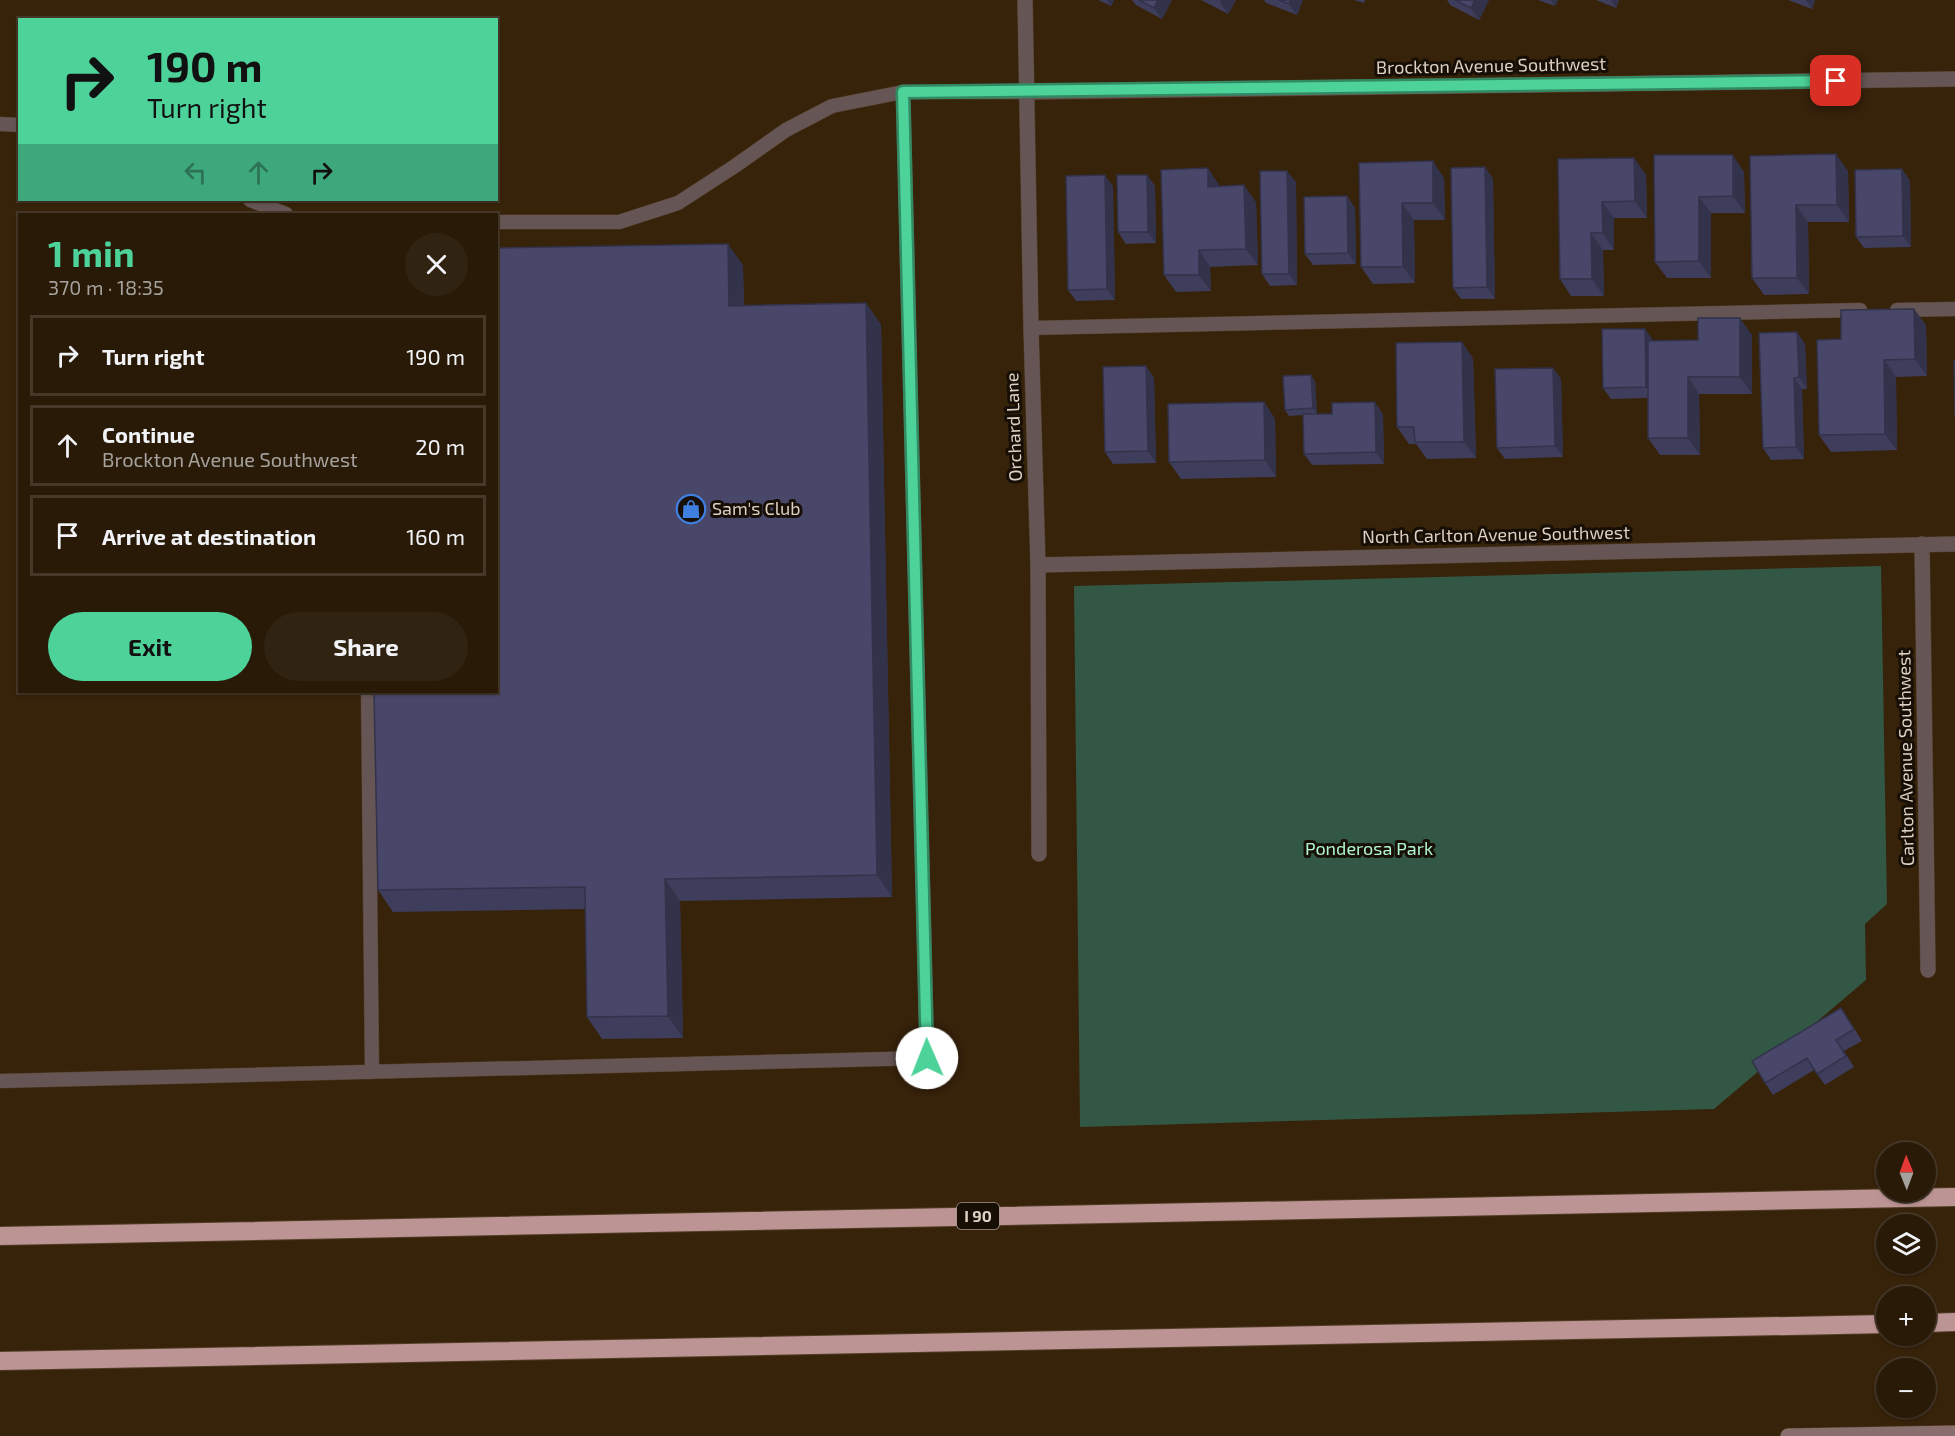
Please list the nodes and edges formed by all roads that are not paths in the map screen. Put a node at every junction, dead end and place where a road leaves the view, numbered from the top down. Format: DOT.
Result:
graph roads {
  1 [pos="1025,0"];
  2 [pos="1955,79"];
  3 [pos="903,92"];
  4 [pos="1028,92"];
  5 [pos="0,124"];
  6 [pos="18,125"];
  7 [pos="253,201"];
  8 [pos="283,213"];
  9 [pos="498,222"];
  10 [pos="1955,309"];
  11 [pos="1031,328"];
  12 [pos="1922,544"];
  13 [pos="1955,544"];
  14 [pos="1038,566"];
  15 [pos="368,693"];
  16 [pos="1039,854"];
  17 [pos="1928,970"];
  18 [pos="372,1072"];
  19 [pos="0,1081"];
  20 [pos="1955,1197"];
  21 [pos="0,1236"];
  22 [pos="1955,1322"];
  23 [pos="1936,1323"];
  24 [pos="1876,1324"];
  25 [pos="0,1361"];
  26 [pos="1955,1433"];
  27 [pos="1788,1436"];
  1 -- 4 [label="street, Orchard Lane"];
  2 -- 4 [label="street, Brockton Avenue Southwest"];
  3 -- 4 [label="lane"];
  3 -- 9 [label="lane"];
  3 -- 18 [label="lane"];
  4 -- 11 [label="street, Orchard Lane"];
  5 -- 6 [label="lane"];
  7 -- 8 [label="lane"];
  10 -- 11 [label="lane"];
  11 -- 14 [label="street, Orchard Lane"];
  12 -- 13 [label="street, North Carlton Avenue Southwest"];
  12 -- 14 [label="street, North Carlton Avenue Southwest"];
  12 -- 17 [label="street, Carlton Avenue Southwest"];
  14 -- 16 [label="street, Orchard Lane"];
  15 -- 18 [label="lane"];
  18 -- 19 [label="lane"];
  20 -- 21 [label="highway, I 90"];
  22 -- 23 [label="highway"];
  24 -- 25 [label="highway"];
  26 -- 27 [label="main road"];
}
